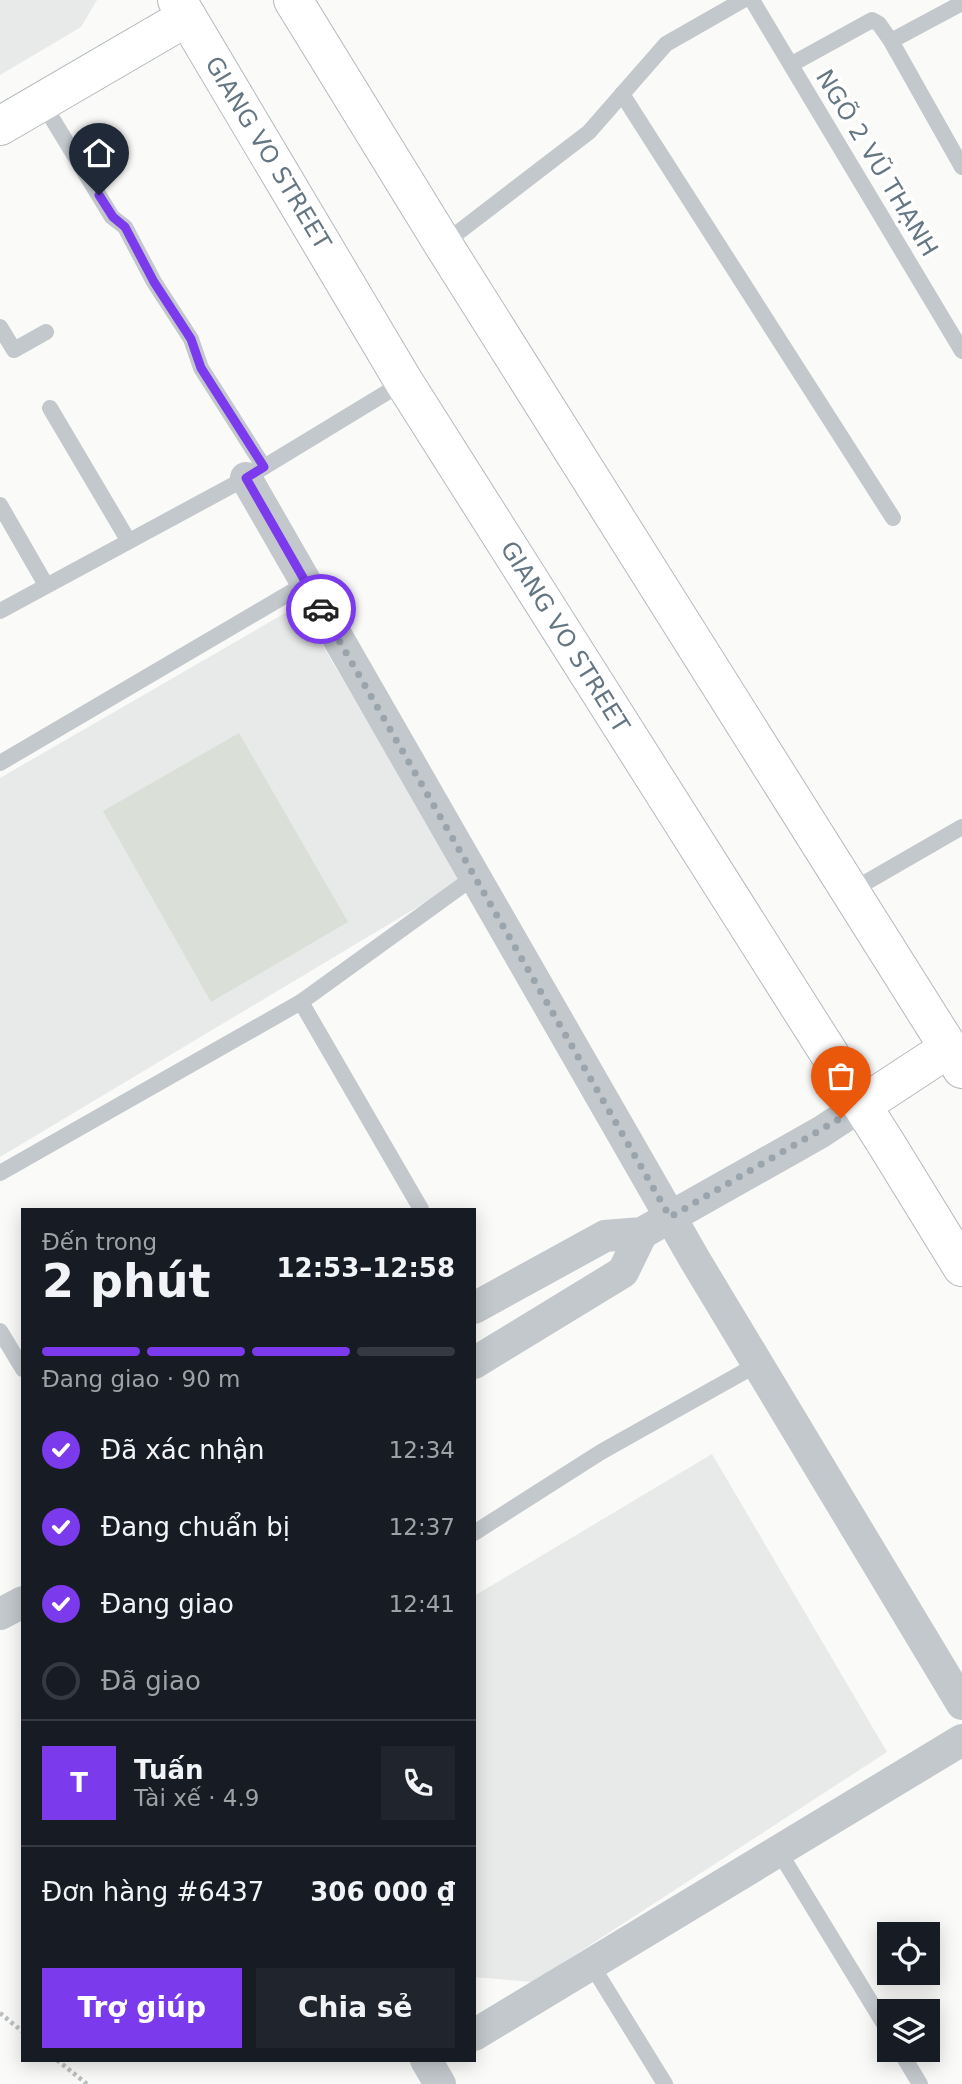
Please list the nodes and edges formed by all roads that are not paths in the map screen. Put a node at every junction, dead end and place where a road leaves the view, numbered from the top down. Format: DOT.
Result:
graph roads {
  1 [pos="293,0"];
  2 [pos="743,0"];
  3 [pos="752,0"];
  4 [pos="962,3"];
  5 [pos="182,8"];
  6 [pos="891,41"];
  7 [pos="792,64"];
  8 [pos="622,94"];
  9 [pos="42,102"];
  10 [pos="0,126"];
  11 [pos="962,167"];
  12 [pos="443,244"];
  13 [pos="0,327"];
  14 [pos="46,332"];
  15 [pos="962,351"];
  16 [pos="404,382"];
  17 [pos="50,408"];
  18 [pos="255,472"];
  19 [pos="0,505"];
  20 [pos="893,518"];
  21 [pos="128,540"];
  22 [pos="305,584"];
  23 [pos="46,585"];
  24 [pos="0,611"];
  25 [pos="0,763"];
  26 [pos="962,827"];
  27 [pos="474,877"];
  28 [pos="851,891"];
  29 [pos="302,1002"];
  30 [pos="955,1059"];
  31 [pos="862,1105"];
  32 [pos="0,1173"];
  33 [pos="420,1208"];
  34 [pos="670,1217"];
  35 [pos="642,1233"];
  36 [pos="962,1267"];
  37 [pos="476,1304"];
  38 [pos="0,1331"];
  39 [pos="476,1362"];
  40 [pos="756,1365"];
  41 [pos="21,1366"];
  42 [pos="476,1532"];
  43 [pos="21,1603"];
  44 [pos="0,1614"];
  45 [pos="962,1704"];
  46 [pos="962,1740"];
  47 [pos="778,1850"];
  48 [pos="591,1964"];
  49 [pos="877,2012"];
  50 [pos="476,2034"];
  51 [pos="907,2062"];
  52 [pos="666,2084"];
  53 [pos="920,2084"];
  1 -- 12 [label="main road"];
  2 -- 8 [label="lane"];
  3 -- 7 [label="lane, NGÕ 2 VŨ THẠNH"];
  4 -- 6 [label="lane"];
  5 -- 9 [label="main road"];
  5 -- 16 [label="main road, GIANG VO STREET"];
  6 -- 7 [label="lane"];
  6 -- 11 [label="lane"];
  7 -- 15 [label="lane, NGÕ 2 VŨ THẠNH"];
  8 -- 12 [label="lane"];
  8 -- 20 [label="lane"];
  9 -- 10 [label="main road"];
  9 -- 18 [label="lane"];
  12 -- 28 [label="main road"];
  13 -- 14 [label="lane"];
  16 -- 18 [label="lane"];
  16 -- 31 [label="main road, GIANG VO STREET"];
  17 -- 21 [label="lane"];
  18 -- 21 [label="lane"];
  18 -- 22 [label="street"];
  19 -- 23 [label="lane"];
  21 -- 23 [label="lane"];
  22 -- 25 [label="lane"];
  22 -- 27 [label="street"];
  23 -- 24 [label="lane"];
  26 -- 28 [label="lane"];
  27 -- 29 [label="lane"];
  27 -- 34 [label="street"];
  28 -- 30 [label="main road"];
  29 -- 32 [label="lane"];
  29 -- 33 [label="lane"];
  30 -- 31 [label="main road"];
  31 -- 34 [label="street"];
  31 -- 36 [label="main road, GIANG VO STREET"];
  34 -- 35 [label="street"];
  34 -- 40 [label="street"];
  35 -- 37 [label="street"];
  35 -- 39 [label="street"];
  38 -- 41 [label="lane"];
  40 -- 42 [label="lane"];
  40 -- 45 [label="street"];
  43 -- 44 [label="street"];
  46 -- 47 [label="street"];
  47 -- 48 [label="street"];
  47 -- 49 [label="lane"];
  48 -- 50 [label="street"];
  48 -- 52 [label="lane"];
  51 -- 53 [label="lane"];
}
